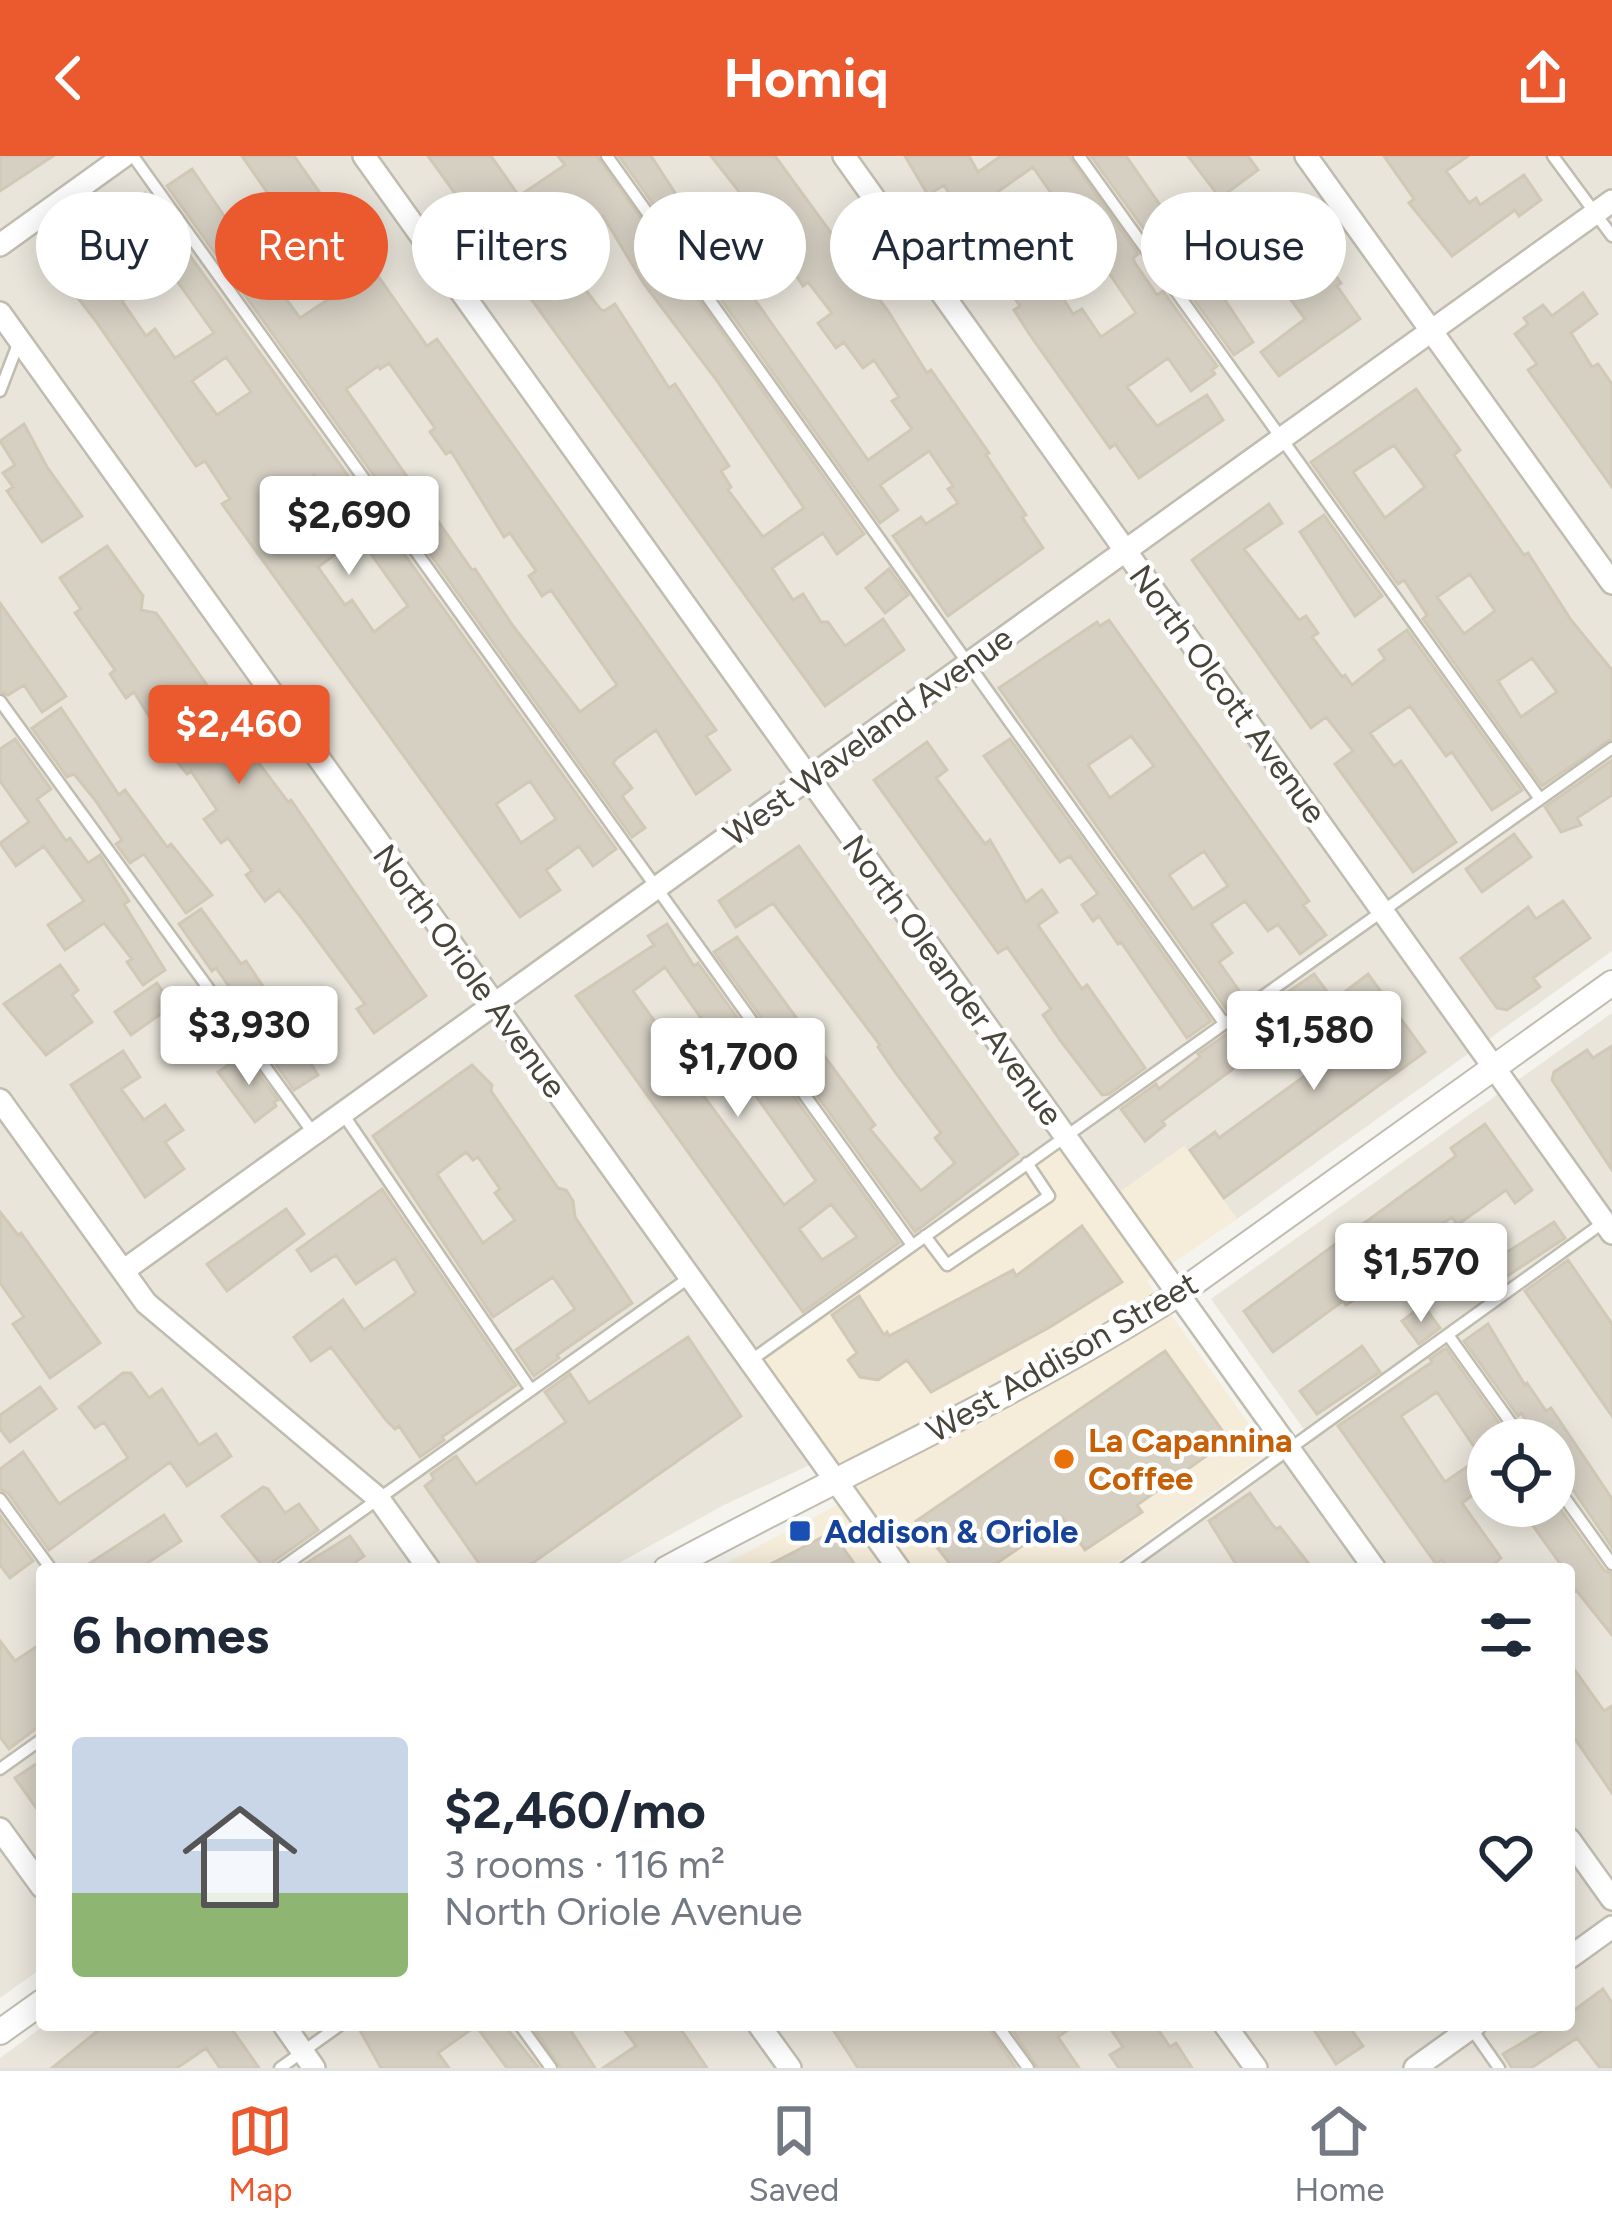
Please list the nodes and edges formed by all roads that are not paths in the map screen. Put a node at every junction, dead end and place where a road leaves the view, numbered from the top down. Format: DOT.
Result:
graph roads {
  1 [pos="128,156"];
  2 [pos="364,156"];
  3 [pos="607,156"];
  4 [pos="844,156"];
  5 [pos="1079,156"];
  6 [pos="1306,156"];
  7 [pos="1553,156"];
  8 [pos="1604,207"];
  9 [pos="1612,236"];
  10 [pos="0,245"];
  11 [pos="0,314"];
  12 [pos="1431,331"];
  13 [pos="20,341"];
  14 [pos="0,391"];
  15 [pos="1282,439"];
  16 [pos="1126,551"];
  17 [pos="1612,584"];
  18 [pos="969,663"];
  19 [pos="0,701"];
  20 [pos="1612,748"];
  21 [pos="809,778"];
  22 [pos="1540,799"];
  23 [pos="657,888"];
  24 [pos="1382,911"];
  25 [pos="1612,983"];
  26 [pos="495,1005"];
  27 [pos="1224,1023"];
  28 [pos="1494,1067"];
  29 [pos="0,1100"];
  30 [pos="343,1114"];
  31 [pos="314,1134"];
  32 [pos="1066,1136"];
  33 [pos="1027,1163"];
  34 [pos="1609,1224"];
  35 [pos="926,1236"];
  36 [pos="912,1245"];
  37 [pos="123,1271"];
  38 [pos="690,1277"];
  39 [pos="1178,1294"];
  40 [pos="1448,1335"];
  41 [pos="750,1360"];
  42 [pos="531,1390"];
  43 [pos="1508,1419"];
  44 [pos="1289,1449"];
  45 [pos="836,1481"];
  46 [pos="379,1498"];
  47 [pos="0,1499"];
  48 [pos="1575,1512"];
  49 [pos="47,1563"];
  50 [pos="288,1563"];
  51 [pos="426,1563"];
  52 [pos="678,1563"];
  53 [pos="895,1563"];
  54 [pos="1141,1563"];
  55 [pos="1371,1563"];
  56 [pos="1612,1564"];
  57 [pos="36,1743"];
  58 [pos="0,1769"];
  59 [pos="0,1829"];
  60 [pos="1575,1847"];
  61 [pos="36,1879"];
  62 [pos="1612,1899"];
  63 [pos="1612,1928"];
  64 [pos="1575,1954"];
  65 [pos="36,2006"];
  66 [pos="288,2031"];
  67 [pos="335,2031"];
  68 [pos="524,2031"];
  69 [pos="763,2031"];
  70 [pos="1001,2031"];
  71 [pos="1229,2031"];
  72 [pos="1464,2031"];
  73 [pos="1474,2031"];
  74 [pos="0,2032"];
  75 [pos="309,2060"];
  76 [pos="280,2068"];
  77 [pos="551,2068"];
  78 [pos="790,2068"];
  79 [pos="1028,2068"];
  80 [pos="1256,2068"];
  81 [pos="1415,2068"];
  82 [pos="1499,2068"];
  1 -- 10 [label="street"];
  1 -- 23 [label="lane"];
  2 -- 21 [label="street, North Oleander Avenue"];
  3 -- 18 [label="lane"];
  4 -- 16 [label="street, North Olcott Avenue"];
  5 -- 15 [label="lane"];
  6 -- 12 [label="street"];
  7 -- 8 [label="lane"];
  8 -- 9 [label="lane"];
  8 -- 12 [label="street, West Waveland Avenue"];
  11 -- 13 [label="street, North Oriole Avenue"];
  12 -- 15 [label="street, West Waveland Avenue"];
  12 -- 17 [label="street"];
  13 -- 14 [label="lane"];
  13 -- 26 [label="street, North Oriole Avenue"];
  15 -- 16 [label="street, West Waveland Avenue"];
  15 -- 22 [label="lane"];
  16 -- 18 [label="street, West Waveland Avenue"];
  16 -- 24 [label="street, North Olcott Avenue"];
  18 -- 21 [label="street, West Waveland Avenue"];
  18 -- 27 [label="lane"];
  19 -- 31 [label="lane"];
  20 -- 22 [label="lane"];
  21 -- 23 [label="street, West Waveland Avenue"];
  21 -- 32 [label="street, North Oleander Avenue"];
  22 -- 24 [label="lane"];
  23 -- 26 [label="street, West Waveland Avenue"];
  23 -- 36 [label="lane"];
  24 -- 27 [label="lane"];
  24 -- 28 [label="street, North Olcott Avenue"];
  25 -- 28 [label="street, West Addison Street"];
  26 -- 30 [label="street, West Waveland Avenue"];
  26 -- 38 [label="street, North Oriole Avenue"];
  27 -- 32 [label="lane"];
  28 -- 34 [label="street, North Olcott Avenue"];
  28 -- 39 [label="street, West Addison Street"];
  29 -- 37 [label="street"];
  30 -- 31 [label="street, West Waveland Avenue"];
  30 -- 42 [label="lane"];
  31 -- 37 [label="street, West Waveland Avenue"];
  32 -- 33 [label="lane"];
  32 -- 39 [label="street, North Oleander Avenue"];
  33 -- 35 [label="lane"];
  33 -- 35 [label="lane"];
  34 -- 40 [label="lane"];
  35 -- 36 [label="lane"];
  36 -- 41 [label="lane"];
  37 -- 46 [label="street"];
  38 -- 41 [label="street, North Oriole Avenue"];
  38 -- 42 [label="lane"];
  39 -- 44 [label="street, North Oleander Avenue"];
  39 -- 45 [label="street, West Addison Street"];
  40 -- 43 [label="lane"];
  40 -- 44 [label="lane"];
  41 -- 45 [label="street, North Oriole Avenue"];
  42 -- 46 [label="lane"];
  44 -- 54 [label="lane"];
  44 -- 55 [label="street, North Oleander Avenue"];
  45 -- 52 [label="street, West Addison Street"];
  45 -- 53 [label="street, North Oriole Avenue"];
  46 -- 50 [label="lane"];
  46 -- 51 [label="street"];
  47 -- 49 [label="lane"];
  48 -- 56 [label="lane"];
  57 -- 58 [label="lane"];
  59 -- 61 [label="street"];
  60 -- 62 [label="street"];
  63 -- 64 [label="street"];
  65 -- 74 [label="street"];
  66 -- 75 [label="street"];
  67 -- 75 [label="lane"];
  68 -- 77 [label="lane"];
  69 -- 78 [label="street"];
  70 -- 79 [label="lane"];
  71 -- 80 [label="street"];
  72 -- 81 [label="street"];
  73 -- 82 [label="lane"];
  75 -- 76 [label="lane"];
}
